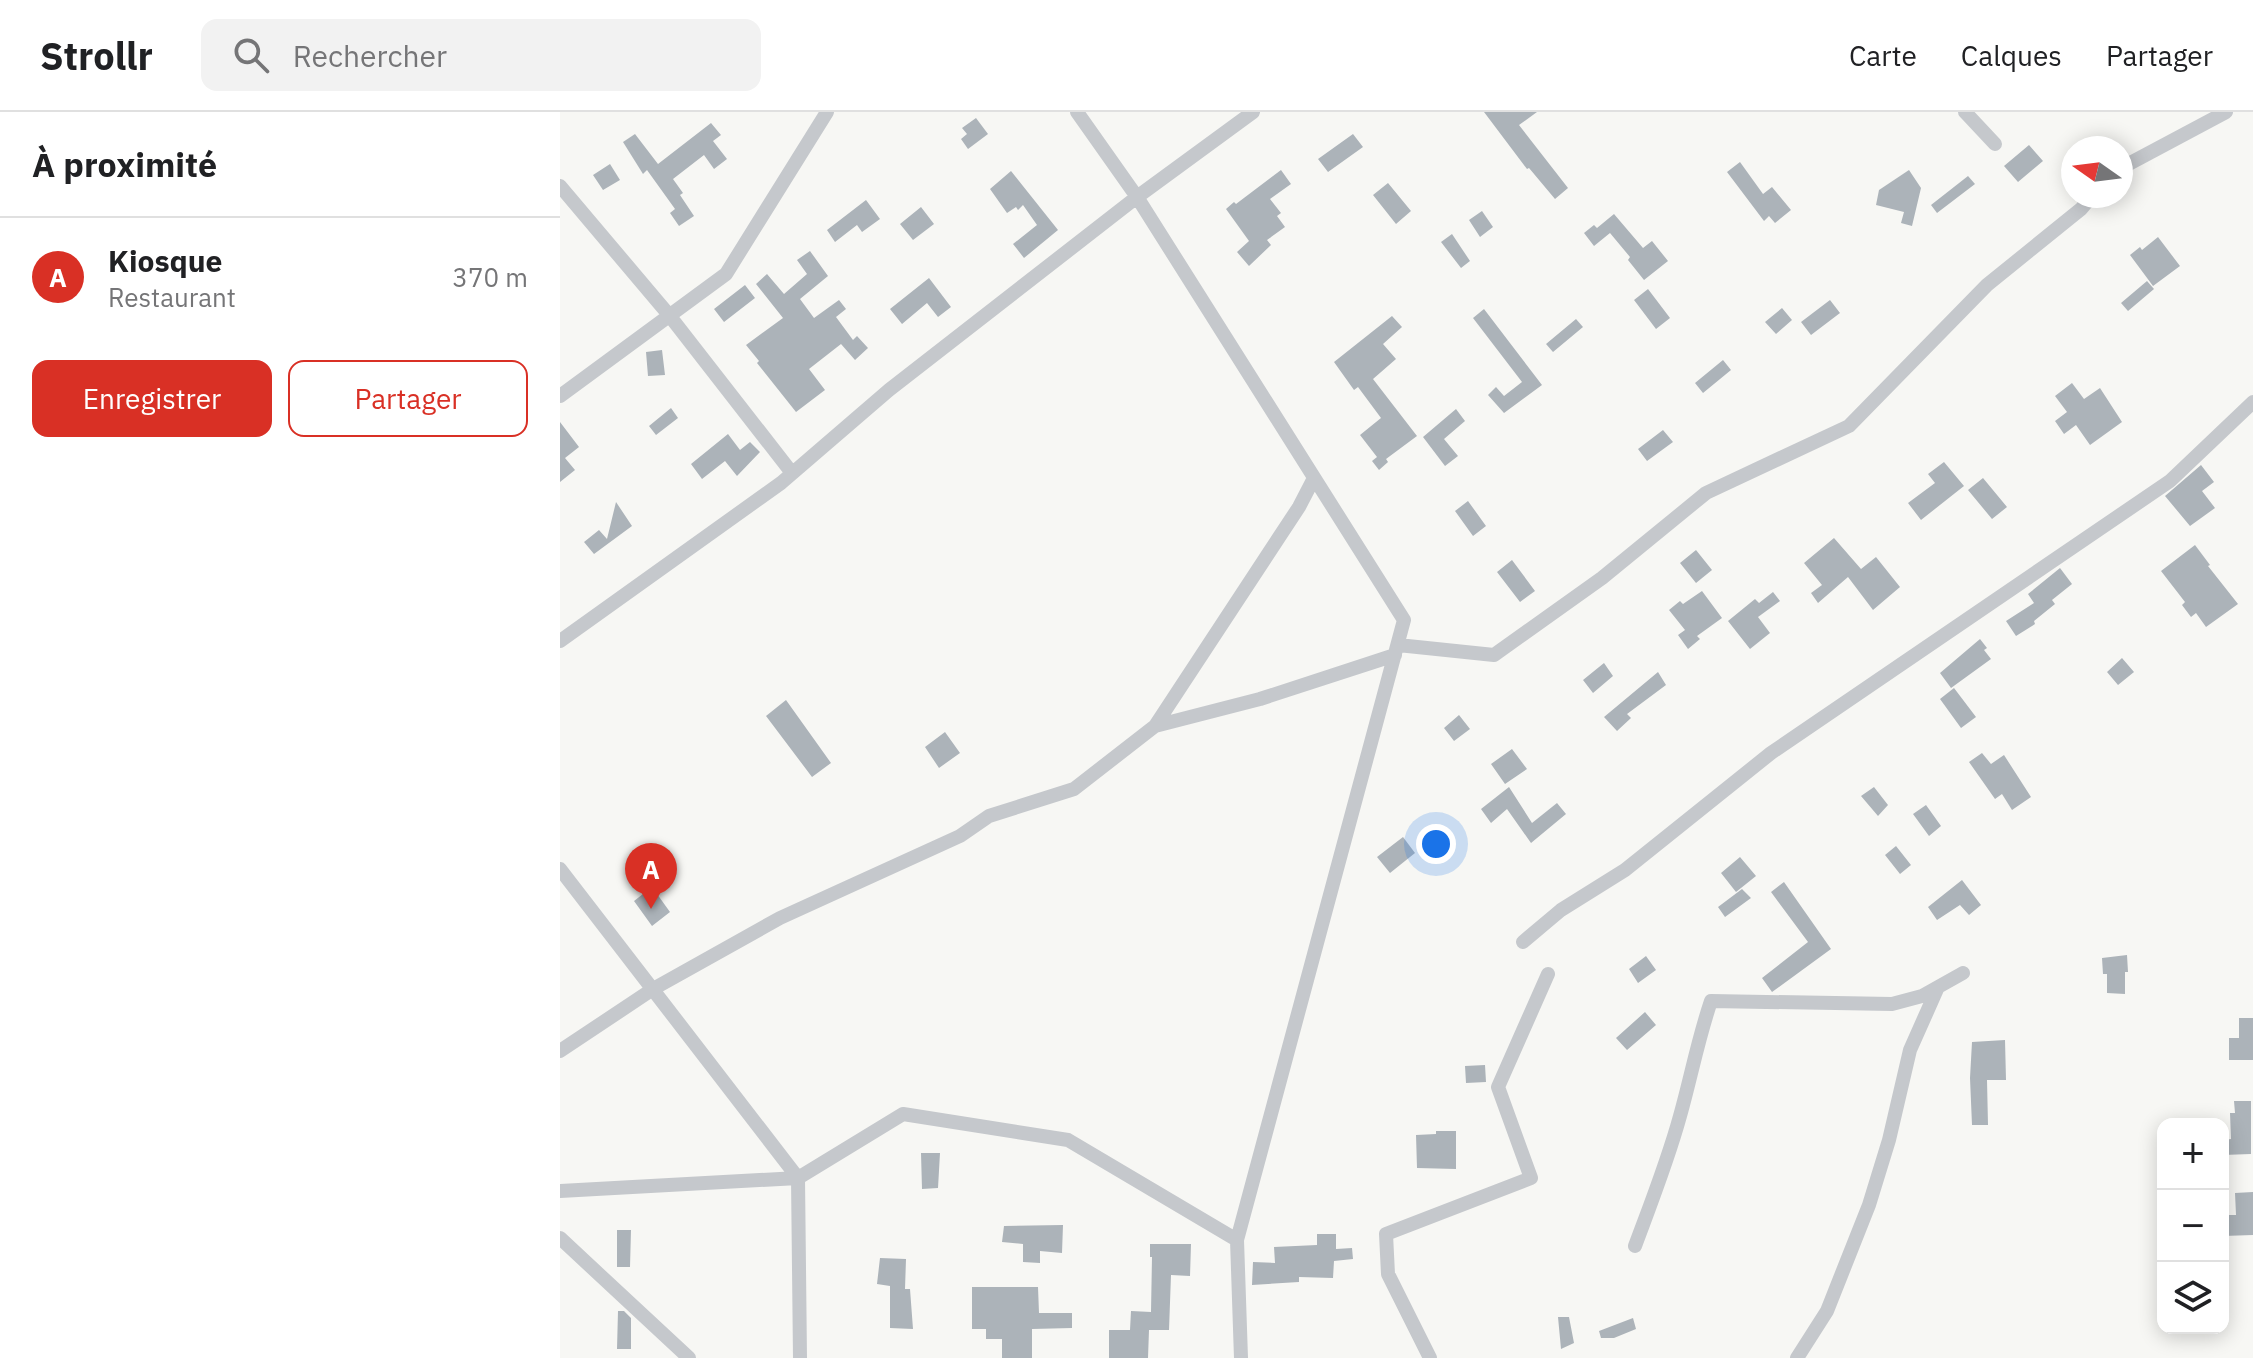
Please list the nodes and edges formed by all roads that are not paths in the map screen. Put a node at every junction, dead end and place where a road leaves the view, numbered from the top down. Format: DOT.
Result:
graph roads {
  1 [pos="827,112"];
  2 [pos="1077,112"];
  3 [pos="1253,112"];
  4 [pos="1965,112"];
  5 [pos="2226,112"];
  6 [pos="1995,144"];
  7 [pos="2133,162"];
  8 [pos="560,186"];
  9 [pos="1137,197"];
  10 [pos="2082,208"];
  11 [pos="669,315"];
  12 [pos="560,396"];
  13 [pos="2253,402"];
  14 [pos="792,473"];
  15 [pos="1313,480"];
  16 [pos="560,641"];
  17 [pos="1396,650"];
  18 [pos="1155,726"];
  19 [pos="560,869"];
  20 [pos="1523,942"];
  21 [pos="1963,973"];
  22 [pos="1548,974"];
  23 [pos="1938,987"];
  24 [pos="653,989"];
  25 [pos="560,1051"];
  26 [pos="798,1178"];
  27 [pos="560,1191"];
  28 [pos="560,1238"];
  29 [pos="1237,1240"];
  30 [pos="1635,1246"];
  31 [pos="689,1358"];
  32 [pos="800,1358"];
  33 [pos="1241,1358"];
  34 [pos="1430,1358"];
  35 [pos="1797,1358"];
  1 -- 11 [label="street"];
  2 -- 9 [label="street"];
  3 -- 9 [label="street"];
  4 -- 6 [label="street"];
  5 -- 7 [label="street"];
  8 -- 11 [label="street"];
  9 -- 14 [label="street"];
  9 -- 15 [label="street"];
  10 -- 17 [label="street"];
  11 -- 12 [label="street"];
  11 -- 14 [label="street"];
  13 -- 20 [label="street"];
  14 -- 16 [label="street"];
  15 -- 17 [label="street"];
  15 -- 18 [label="street"];
  17 -- 18 [label="street"];
  17 -- 29 [label="street"];
  18 -- 24 [label="street"];
  19 -- 24 [label="street"];
  21 -- 23 [label="street"];
  22 -- 34 [label="street"];
  23 -- 30 [label="street"];
  23 -- 35 [label="street"];
  24 -- 25 [label="street"];
  24 -- 26 [label="street"];
  26 -- 27 [label="street"];
  26 -- 29 [label="street"];
  26 -- 32 [label="street"];
  28 -- 31 [label="street"];
  29 -- 33 [label="street"];
}
